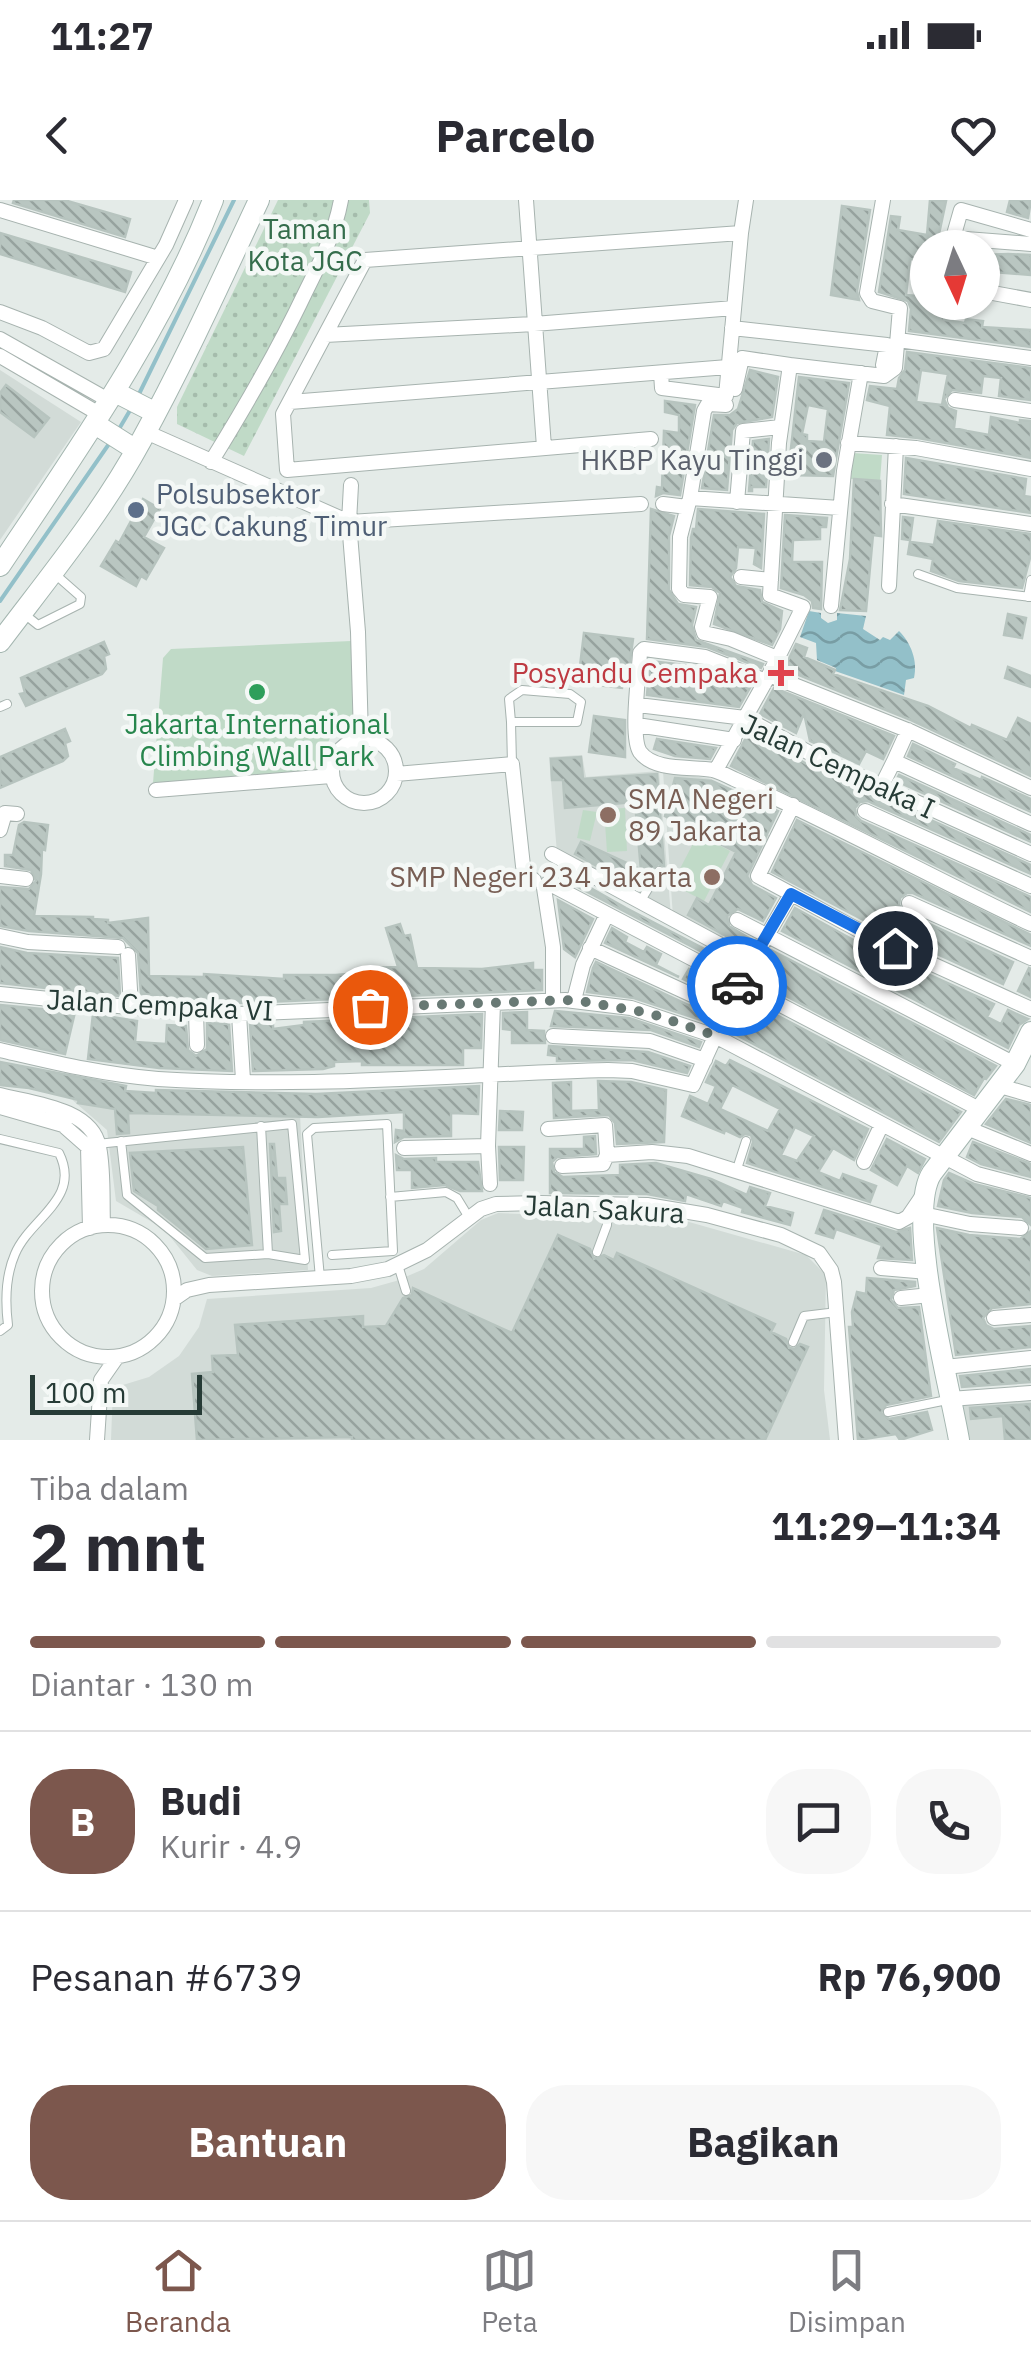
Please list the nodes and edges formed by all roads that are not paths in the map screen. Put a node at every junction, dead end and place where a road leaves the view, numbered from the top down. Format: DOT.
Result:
graph roads {
  1 [pos="186,200"];
  2 [pos="212,200"];
  3 [pos="259,200"];
  4 [pos="341,200"];
  5 [pos="526,200"];
  6 [pos="883,200"];
  7 [pos="752,204"];
  8 [pos="0,210"];
  9 [pos="956,230"];
  10 [pos="1031,230"];
  11 [pos="742,233"];
  12 [pos="1000,244"];
  13 [pos="1031,244"];
  14 [pos="529,248"];
  15 [pos="158,258"];
  16 [pos="1000,294"];
  17 [pos="1031,300"];
  18 [pos="734,308"];
  19 [pos="0,312"];
  20 [pos="534,324"];
  21 [pos="732,328"];
  22 [pos="325,336"];
  23 [pos="0,338"];
  24 [pos="898,340"];
  25 [pos="0,356"];
  26 [pos="1031,358"];
  27 [pos="790,365"];
  28 [pos="728,367"];
  29 [pos="883,370"];
  30 [pos="661,373"];
  31 [pos="861,373"];
  32 [pos="539,384"];
  33 [pos="955,400"];
  34 [pos="290,402"];
  35 [pos="1031,411"];
  36 [pos="123,418"];
  37 [pos="780,427"];
  38 [pos="651,439"];
  39 [pos="848,443"];
  40 [pos="896,446"];
  41 [pos="544,447"];
  42 [pos="212,462"];
  43 [pos="1031,469"];
  44 [pos="350,485"];
  45 [pos="689,502"];
  46 [pos="738,502"];
  47 [pos="641,504"];
  48 [pos="663,504"];
  49 [pos="892,504"];
  50 [pos="776,505"];
  51 [pos="840,508"];
  52 [pos="348,522"];
  53 [pos="1031,524"];
  54 [pos="0,566"];
  55 [pos="53,572"];
  56 [pos="918,574"];
  57 [pos="741,577"];
  58 [pos="771,580"];
  59 [pos="1031,580"];
  60 [pos="888,586"];
  61 [pos="1030,597"];
  62 [pos="832,606"];
  63 [pos="22,612"];
  64 [pos="0,642"];
  65 [pos="777,658"];
  66 [pos="767,678"];
  67 [pos="638,705"];
  68 [pos="745,718"];
  69 [pos="511,722"];
  70 [pos="637,725"];
  71 [pos="908,730"];
  72 [pos="360,738"];
  73 [pos="734,740"];
  74 [pos="894,761"];
  75 [pos="512,764"];
  76 [pos="716,770"];
  77 [pos="396,774"];
  78 [pos="330,776"];
  79 [pos="881,787"];
  80 [pos="1031,788"];
  81 [pos="156,790"];
  82 [pos="793,805"];
  83 [pos="865,811"];
  84 [pos="16,814"];
  85 [pos="1031,824"];
  86 [pos="0,830"];
  87 [pos="552,854"];
  88 [pos="1031,854"];
  89 [pos="659,871"];
  90 [pos="0,876"];
  91 [pos="26,879"];
  92 [pos="540,882"];
  93 [pos="1031,886"];
  94 [pos="791,894"];
  95 [pos="640,902"];
  96 [pos="909,903"];
  97 [pos="607,914"];
  98 [pos="738,920"];
  99 [pos="1031,924"];
  100 [pos="0,936"];
  101 [pos="768,936"];
  102 [pos="590,948"];
  103 [pos="1031,958"];
  104 [pos="752,962"];
  105 [pos="738,984"];
  106 [pos="0,994"];
  107 [pos="692,995"];
  108 [pos="553,1000"];
  109 [pos="574,1000"];
  110 [pos="493,1004"];
  111 [pos="131,1007"];
  112 [pos="1031,1009"];
  113 [pos="196,1012"];
  114 [pos="239,1014"];
  115 [pos="1031,1032"];
  116 [pos="554,1036"];
  117 [pos="716,1036"];
  118 [pos="197,1045"];
  119 [pos="0,1050"];
  120 [pos="705,1060"];
  121 [pos="1015,1064"];
  122 [pos="491,1074"];
  123 [pos="243,1080"];
  124 [pos="1000,1086"];
  125 [pos="0,1095"];
  126 [pos="1031,1096"];
  127 [pos="981,1110"];
  128 [pos="4,1111"];
  129 [pos="882,1124"];
  130 [pos="260,1126"];
  131 [pos="968,1128"];
  132 [pos="548,1129"];
  133 [pos="0,1140"];
  134 [pos="122,1141"];
  135 [pos="746,1142"];
  136 [pos="94,1145"];
  137 [pos="488,1146"];
  138 [pos="404,1148"];
  139 [pos="607,1154"];
  140 [pos="1031,1154"];
  141 [pos="944,1158"];
  142 [pos="864,1162"];
  143 [pos="562,1166"];
  144 [pos="736,1172"];
  145 [pos="490,1184"];
  146 [pos="1030,1188"];
  147 [pos="390,1196"];
  148 [pos="608,1204"];
  149 [pos="923,1204"];
  150 [pos="468,1216"];
  151 [pos="96,1227"];
  152 [pos="1021,1228"];
  153 [pos="597,1252"];
  154 [pos="268,1254"];
  155 [pos="332,1255"];
  156 [pos="398,1265"];
  157 [pos="881,1268"];
  158 [pos="928,1272"];
  159 [pos="174,1278"];
  160 [pos="320,1278"];
  161 [pos="209,1285"];
  162 [pos="406,1291"];
  163 [pos="930,1295"];
  164 [pos="900,1298"];
  165 [pos="174,1299"];
  166 [pos="837,1312"];
  167 [pos="1031,1315"];
  168 [pos="994,1318"];
  169 [pos="0,1331"];
  170 [pos="793,1342"];
  171 [pos="86,1354"];
  172 [pos="116,1357"];
  173 [pos="1031,1358"];
  174 [pos="945,1367"];
  175 [pos="1031,1393"];
  176 [pos="99,1396"];
  177 [pos="950,1399"];
  178 [pos="888,1412"];
  179 [pos="97,1440"];
  180 [pos="846,1440"];
  181 [pos="958,1440"];
  1 -- 15 [label="street"];
  2 -- 36 [label="street"];
  3 -- 36 [label="street"];
  4 -- 42 [label="street"];
  5 -- 14 [label="street"];
  6 -- 24 [label="street"];
  7 -- 11 [label="street"];
  8 -- 15 [label="street"];
  9 -- 10 [label="street"];
  11 -- 14 [label="street"];
  11 -- 18 [label="street"];
  12 -- 13 [label="street"];
  14 -- 20 [label="street"];
  14 -- 22 [label="street"];
  15 -- 19 [label="street"];
  16 -- 17 [label="street"];
  18 -- 20 [label="street"];
  18 -- 21 [label="street"];
  20 -- 22 [label="street"];
  20 -- 32 [label="street"];
  21 -- 28 [label="street"];
  21 -- 29 [label="street"];
  22 -- 34 [label="street"];
  23 -- 36 [label="street"];
  24 -- 26 [label="street"];
  24 -- 29 [label="street"];
  25 -- 36 [label="street"];
  27 -- 31 [label="street"];
  27 -- 37 [label="street"];
  27 -- 45 [label="street"];
  28 -- 30 [label="street"];
  28 -- 30 [label="street"];
  29 -- 31 [label="street"];
  30 -- 32 [label="street"];
  31 -- 39 [label="street"];
  32 -- 34 [label="street"];
  32 -- 41 [label="street"];
  33 -- 35 [label="street"];
  34 -- 41 [label="street"];
  36 -- 42 [label="street"];
  36 -- 54 [label="street"];
  36 -- 55 [label="street"];
  37 -- 46 [label="street"];
  37 -- 50 [label="street"];
  38 -- 41 [label="street"];
  39 -- 40 [label="street"];
  39 -- 51 [label="street"];
  40 -- 43 [label="street"];
  40 -- 49 [label="street"];
  42 -- 52 [label="street"];
  44 -- 52 [label="street"];
  45 -- 46 [label="street"];
  45 -- 48 [label="street"];
  45 -- 65 [label="street"];
  46 -- 50 [label="street"];
  47 -- 52 [label="street"];
  49 -- 53 [label="street"];
  49 -- 60 [label="street"];
  50 -- 51 [label="street"];
  50 -- 58 [label="street"];
  51 -- 62 [label="street"];
  52 -- 72 [label="street"];
  55 -- 63 [label="street"];
  55 -- 63 [label="lane"];
  56 -- 61 [label="lane"];
  57 -- 58 [label="street"];
  58 -- 65 [label="street"];
  59 -- 61 [label="lane"];
  63 -- 64 [label="street"];
  65 -- 66 [label="street"];
  66 -- 67 [label="street"];
  66 -- 68 [label="street"];
  66 -- 71 [label="street"];
  67 -- 68 [label="street, Jalan Cempaka I"];
  67 -- 70 [label="street"];
  68 -- 73 [label="street"];
  68 -- 79 [label="street, Jalan Cempaka I"];
  69 -- 69 [label="lane"];
  69 -- 75 [label="lane"];
  70 -- 73 [label="street"];
  70 -- 76 [label="street"];
  71 -- 74 [label="street"];
  71 -- 80 [label="street"];
  72 -- 77 [label="street"];
  72 -- 78 [label="street"];
  73 -- 76 [label="street"];
  74 -- 79 [label="street"];
  74 -- 85 [label="street"];
  75 -- 77 [label="street"];
  75 -- 92 [label="street"];
  76 -- 82 [label="street"];
  77 -- 78 [label="street"];
  78 -- 81 [label="street"];
  79 -- 88 [label="street, Jalan Cempaka I"];
  82 -- 94 [label="street"];
  82 -- 99 [label="street"];
  83 -- 93 [label="street"];
  84 -- 86 [label="street"];
  87 -- 95 [label="street"];
  89 -- 95 [label="lane"];
  90 -- 91 [label="street"];
  92 -- 97 [label="street"];
  92 -- 108 [label="street"];
  94 -- 101 [label="street"];
  94 -- 112 [label="street"];
  95 -- 104 [label="street"];
  96 -- 103 [label="street"];
  97 -- 102 [label="street"];
  97 -- 105 [label="street"];
  98 -- 101 [label="street"];
  100 -- 111 [label="street"];
  101 -- 104 [label="street"];
  101 -- 121 [label="street"];
  102 -- 107 [label="street"];
  102 -- 109 [label="street"];
  104 -- 105 [label="street"];
  105 -- 117 [label="street"];
  105 -- 127 [label="street"];
  106 -- 111 [label="street, Jalan Cempaka VI"];
  108 -- 109 [label="street, Jalan Cempaka VI"];
  108 -- 110 [label="street, Jalan Cempaka VI"];
  109 -- 117 [label="street, Jalan Cempaka VI"];
  110 -- 114 [label="street, Jalan Cempaka VI"];
  110 -- 122 [label="street"];
  111 -- 113 [label="street, Jalan Cempaka VI"];
  113 -- 114 [label="street, Jalan Cempaka VI"];
  113 -- 118 [label="street"];
  114 -- 123 [label="street"];
  115 -- 121 [label="street"];
  116 -- 120 [label="street"];
  117 -- 120 [label="street"];
  117 -- 129 [label="street, Jalan Cempaka VI"];
  119 -- 123 [label="street"];
  120 -- 122 [label="street"];
  121 -- 124 [label="street"];
  122 -- 123 [label="street"];
  122 -- 137 [label="street"];
  124 -- 126 [label="street"];
  124 -- 127 [label="street"];
  125 -- 136 [label="street"];
  127 -- 131 [label="street"];
  128 -- 136 [label="street"];
  129 -- 141 [label="street, Jalan Cempaka VI"];
  129 -- 142 [label="street"];
  130 -- 134 [label="lane"];
  130 -- 154 [label="lane"];
  130 -- 154 [label="lane"];
  131 -- 140 [label="street"];
  131 -- 141 [label="street"];
  132 -- 139 [label="street"];
  133 -- 169 [label="lane"];
  134 -- 136 [label="lane"];
  134 -- 154 [label="lane"];
  135 -- 144 [label="lane"];
  136 -- 151 [label="street"];
  137 -- 138 [label="street"];
  137 -- 145 [label="street"];
  139 -- 143 [label="street"];
  139 -- 144 [label="street"];
  141 -- 146 [label="street, Jalan Cempaka VI"];
  141 -- 149 [label="street"];
  144 -- 149 [label="street"];
  147 -- 150 [label="lane"];
  147 -- 155 [label="lane"];
  147 -- 160 [label="lane"];
  148 -- 150 [label="street, Jalan Sakura"];
  148 -- 153 [label="lane"];
  148 -- 166 [label="street, Jalan Sakura"];
  149 -- 152 [label="street"];
  149 -- 158 [label="street"];
  150 -- 156 [label="street, Jalan Sakura"];
  151 -- 159 [label="street"];
  151 -- 171 [label="street"];
  156 -- 160 [label="street, Jalan Sakura"];
  156 -- 162 [label="lane"];
  157 -- 158 [label="street"];
  158 -- 163 [label="street"];
  159 -- 161 [label="street, Jalan Sakura"];
  159 -- 165 [label="street"];
  160 -- 161 [label="street, Jalan Sakura"];
  161 -- 165 [label="street, Jalan Sakura"];
  163 -- 164 [label="street"];
  163 -- 174 [label="street"];
  165 -- 172 [label="street"];
  166 -- 170 [label="lane"];
  166 -- 180 [label="street, Jalan Sakura"];
  167 -- 168 [label="street"];
  171 -- 172 [label="street"];
  171 -- 176 [label="street"];
  172 -- 176 [label="street"];
  173 -- 174 [label="street"];
  174 -- 177 [label="street"];
  175 -- 177 [label="street"];
  176 -- 179 [label="street"];
  177 -- 178 [label="lane"];
  177 -- 181 [label="street"];
}
